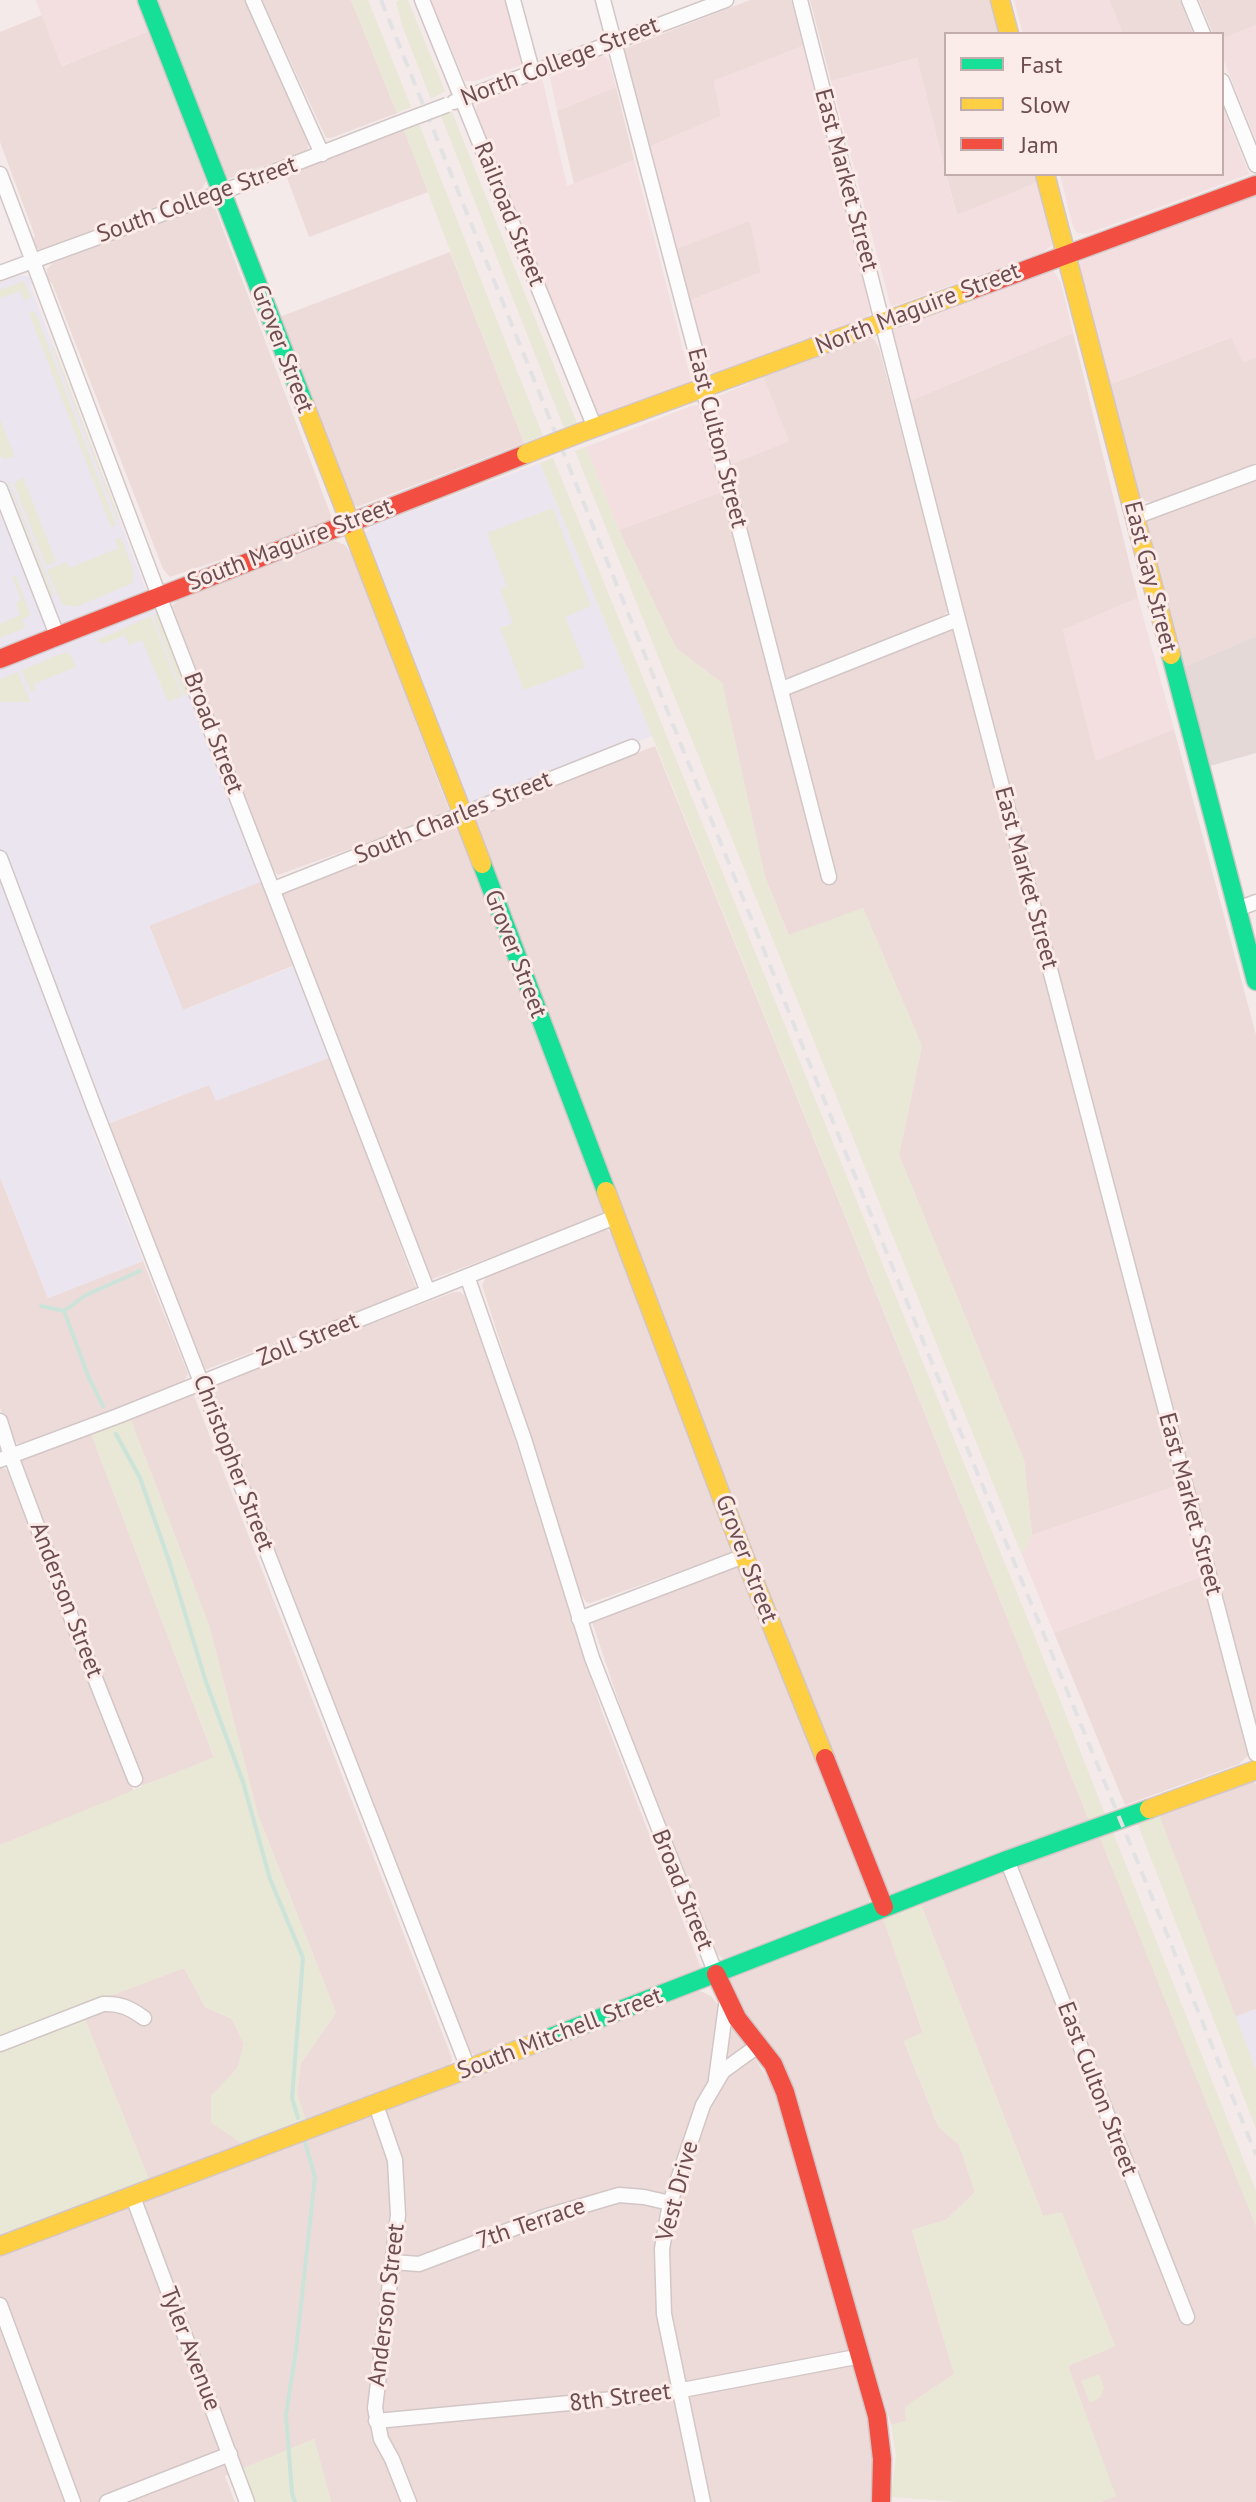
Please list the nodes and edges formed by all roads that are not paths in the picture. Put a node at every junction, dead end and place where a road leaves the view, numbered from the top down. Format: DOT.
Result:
graph roads {
  1 [pos="147,0"];
  2 [pos="253,0"];
  3 [pos="422,0"];
  4 [pos="513,0"];
  5 [pos="603,0"];
  6 [pos="726,0"];
  7 [pos="800,0"];
  8 [pos="1000,0"];
  9 [pos="1189,0"];
  10 [pos="1008,32"];
  11 [pos="1202,32"];
  12 [pos="613,43"];
  13 [pos="533,74"];
  14 [pos="1224,86"];
  15 [pos="463,99"];
  16 [pos="394,125"];
  17 [pos="322,154"];
  18 [pos="1256,165"];
  19 [pos="0,174"];
  20 [pos="1046,176"];
  21 [pos="1256,185"];
  22 [pos="222,192"];
  23 [pos="1065,254"];
  24 [pos="34,260"];
  25 [pos="0,273"];
  26 [pos="883,322"];
  27 [pos="703,389"];
  28 [pos="587,430"];
  29 [pos="1256,472"];
  30 [pos="0,489"];
  31 [pos="1135,517"];
  32 [pos="349,525"];
  33 [pos="159,595"];
  34 [pos="958,619"];
  35 [pos="57,635"];
  36 [pos="0,659"];
  37 [pos="782,689"];
  38 [pos="632,747"];
  39 [pos="463,814"];
  40 [pos="0,858"];
  41 [pos="829,877"];
  42 [pos="274,889"];
  43 [pos="1247,906"];
  44 [pos="1256,981"];
  45 [pos="615,1217"];
  46 [pos="467,1276"];
  47 [pos="428,1292"];
  48 [pos="202,1382"];
  49 [pos="0,1421"];
  50 [pos="5,1458"];
  51 [pos="744,1556"];
  52 [pos="579,1619"];
  53 [pos="1256,1754"];
  54 [pos="1256,1770"];
  55 [pos="135,1779"];
  56 [pos="1007,1860"];
  57 [pos="884,1907"];
  58 [pos="716,1974"];
  59 [pos="727,1998"];
  60 [pos="144,2018"];
  61 [pos="0,2044"];
  62 [pos="759,2045"];
  63 [pos="468,2068"];
  64 [pos="716,2081"];
  65 [pos="376,2105"];
  66 [pos="133,2197"];
  67 [pos="670,2203"];
  68 [pos="0,2246"];
  69 [pos="393,2262"];
  70 [pos="0,2305"];
  71 [pos="1187,2317"];
  72 [pos="861,2356"];
  73 [pos="681,2390"];
  74 [pos="376,2421"];
  75 [pos="230,2454"];
  76 [pos="73,2502"];
  77 [pos="107,2502"];
  78 [pos="247,2502"];
  79 [pos="409,2502"];
  80 [pos="703,2502"];
  81 [pos="881,2502"];
  1 -- 22 [label="street, Grover Street"];
  2 -- 17 [label="street"];
  3 -- 15 [label="street, Railroad Street"];
  4 -- 13 [label="street"];
  5 -- 12 [label="street, East Culton Street"];
  6 -- 12 [label="street, North College Street"];
  7 -- 26 [label="street, East Market Street"];
  8 -- 10 [label="street"];
  9 -- 11 [label="street"];
  12 -- 13 [label="street, North College Street"];
  12 -- 27 [label="street, East Culton Street"];
  13 -- 15 [label="street, North College Street"];
  14 -- 18 [label="street"];
  15 -- 16 [label="street, North College Street, bridge"];
  15 -- 28 [label="street, Railroad Street"];
  16 -- 17 [label="street, South College Street"];
  17 -- 22 [label="street, South College Street"];
  19 -- 24 [label="street, Broad Street"];
  20 -- 23 [label="street, East Gay Street"];
  21 -- 23 [label="street, North Maguire Street"];
  22 -- 24 [label="street, South College Street"];
  22 -- 32 [label="street, Grover Street"];
  23 -- 26 [label="street, North Maguire Street"];
  23 -- 31 [label="street, East Gay Street"];
  24 -- 25 [label="street, South College Street"];
  24 -- 33 [label="street, Broad Street"];
  26 -- 27 [label="street, North Maguire Street"];
  26 -- 34 [label="street, East Market Street"];
  27 -- 28 [label="street, North Maguire Street"];
  27 -- 37 [label="street, East Culton Street"];
  28 -- 32 [label="street, South Maguire Street, bridge"];
  29 -- 31 [label="street"];
  30 -- 35 [label="street"];
  31 -- 43 [label="street, East Gay Street"];
  32 -- 33 [label="street, South Maguire Street"];
  32 -- 39 [label="street, Grover Street"];
  33 -- 35 [label="street, South Maguire Street"];
  33 -- 42 [label="street, Broad Street"];
  34 -- 37 [label="street"];
  34 -- 53 [label="street, East Market Street"];
  35 -- 36 [label="street, South Maguire Street"];
  37 -- 41 [label="street, East Culton Street"];
  38 -- 39 [label="street, South Charles Street"];
  39 -- 42 [label="street, South Charles Street"];
  39 -- 45 [label="street, Grover Street"];
  40 -- 48 [label="street, Christopher Street"];
  42 -- 47 [label="street, Broad Street"];
  43 -- 44 [label="street, East Gay Street"];
  45 -- 46 [label="street, Zoll Street"];
  45 -- 51 [label="street, Grover Street"];
  46 -- 47 [label="street, Zoll Street"];
  46 -- 52 [label="street, Broad Street"];
  47 -- 48 [label="street, Zoll Street"];
  48 -- 50 [label="street, Zoll Street"];
  48 -- 63 [label="street, Christopher Street"];
  49 -- 50 [label="street, Anderson Street"];
  50 -- 55 [label="street, Anderson Street"];
  51 -- 52 [label="street"];
  51 -- 57 [label="street, Grover Street"];
  52 -- 58 [label="street, Broad Street"];
  54 -- 56 [label="street, South Mitchell Street"];
  56 -- 57 [label="street, South Mitchell Street"];
  56 -- 71 [label="street, East Culton Street"];
  57 -- 58 [label="street, South Mitchell Street"];
  58 -- 59 [label="street, Broad Street"];
  58 -- 63 [label="street, South Mitchell Street"];
  59 -- 62 [label="street, Broad Street"];
  59 -- 64 [label="street"];
  60 -- 61 [label="street"];
  62 -- 64 [label="street, Vest Drive"];
  62 -- 72 [label="street, Broad Street"];
  63 -- 65 [label="street, South Mitchell Street"];
  64 -- 67 [label="street, Vest Drive"];
  65 -- 66 [label="street, South Mitchell Street"];
  65 -- 69 [label="street, Anderson Street"];
  66 -- 68 [label="street, South Mitchell Street"];
  66 -- 75 [label="street, Tyler Avenue"];
  67 -- 69 [label="street, 7th Terrace"];
  67 -- 73 [label="street, Vest Drive"];
  69 -- 74 [label="street, Anderson Street"];
  70 -- 76 [label="street"];
  72 -- 73 [label="street, 8th Street"];
  72 -- 81 [label="street, Broad Street"];
  73 -- 74 [label="street, 8th Street"];
  73 -- 80 [label="street, Vest Drive"];
  74 -- 79 [label="street, Anderson Street"];
  75 -- 77 [label="street"];
  75 -- 78 [label="street, Tyler Avenue"];
}
